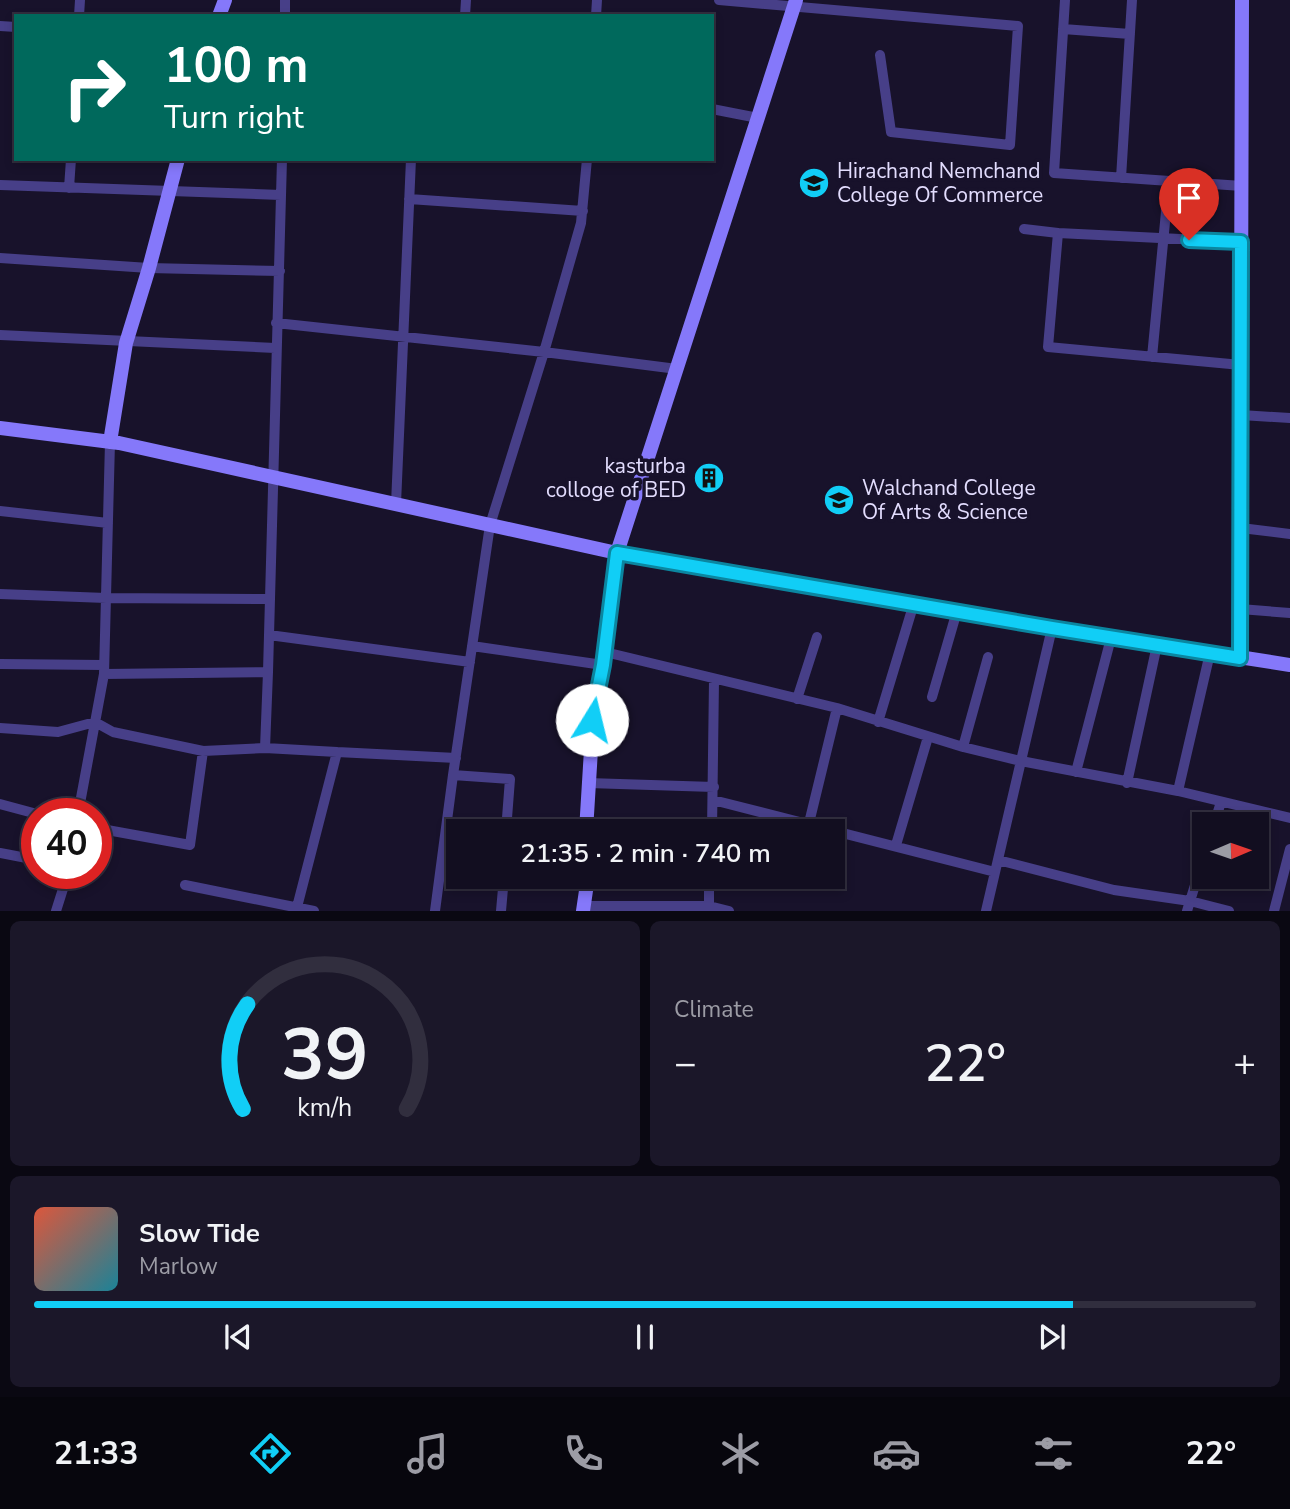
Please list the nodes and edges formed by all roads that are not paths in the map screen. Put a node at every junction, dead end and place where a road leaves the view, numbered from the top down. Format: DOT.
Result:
graph roads {
  1 [pos="719,0"];
  2 [pos="1065,0"];
  3 [pos="1132,0"];
  4 [pos="1242,0"];
  5 [pos="735,1"];
  6 [pos="795,3"];
  7 [pos="1063,29"];
  8 [pos="1130,34"];
  9 [pos="880,55"];
  10 [pos="714,109"];
  11 [pos="758,118"];
  12 [pos="71,161"];
  13 [pos="178,161"];
  14 [pos="282,161"];
  15 [pos="411,161"];
  16 [pos="587,161"];
  17 [pos="1121,178"];
  18 [pos="1168,181"];
  19 [pos="0,185"];
  20 [pos="1242,186"];
  21 [pos="69,188"];
  22 [pos="170,191"];
  23 [pos="281,195"];
  24 [pos="409,199"];
  25 [pos="583,211"];
  26 [pos="1024,229"];
  27 [pos="1058,233"];
  28 [pos="1163,239"];
  29 [pos="1241,242"];
  30 [pos="0,258"];
  31 [pos="149,268"];
  32 [pos="280,271"];
  33 [pos="276,323"];
  34 [pos="0,335"];
  35 [pos="403,337"];
  36 [pos="126,342"];
  37 [pos="275,348"];
  38 [pos="544,352"];
  39 [pos="1152,357"];
  40 [pos="1241,365"];
  41 [pos="677,369"];
  42 [pos="1241,415"];
  43 [pos="1290,418"];
  44 [pos="0,428"];
  45 [pos="110,442"];
  46 [pos="272,477"];
  47 [pos="396,504"];
  48 [pos="0,511"];
  49 [pos="107,523"];
  50 [pos="490,525"];
  51 [pos="1241,528"];
  52 [pos="1290,534"];
  53 [pos="617,553"];
  54 [pos="0,594"];
  55 [pos="106,598"];
  56 [pos="270,599"];
  57 [pos="914,603"];
  58 [pos="1240,609"];
  59 [pos="957,611"];
  60 [pos="1290,613"];
  61 [pos="1052,628"];
  62 [pos="269,635"];
  63 [pos="817,637"];
  64 [pos="1111,638"];
  65 [pos="1157,645"];
  66 [pos="472,646"];
  67 [pos="1210,653"];
  68 [pos="988,657"];
  69 [pos="604,658"];
  70 [pos="1240,658"];
  71 [pos="470,662"];
  72 [pos="0,664"];
  73 [pos="1290,665"];
  74 [pos="104,669"];
  75 [pos="268,673"];
  76 [pos="714,680"];
  77 [pos="933,696"];
  78 [pos="797,699"];
  79 [pos="838,708"];
  80 [pos="94,722"];
  81 [pos="878,722"];
  82 [pos="0,728"];
  83 [pos="928,737"];
  84 [pos="963,747"];
  85 [pos="265,748"];
  86 [pos="203,751"];
  87 [pos="337,752"];
  88 [pos="456,758"];
  89 [pos="1021,761"];
  90 [pos="1076,772"];
  91 [pos="453,775"];
  92 [pos="588,783"];
  93 [pos="1127,783"];
  94 [pos="714,787"];
  95 [pos="1178,791"];
  96 [pos="81,798"];
  97 [pos="713,800"];
  98 [pos="1221,802"];
  99 [pos="0,804"];
  100 [pos="21,810"];
  101 [pos="1218,812"];
  102 [pos="1290,818"];
  103 [pos="507,819"];
  104 [pos="586,819"];
  105 [pos="712,819"];
  106 [pos="792,819"];
  107 [pos="810,819"];
  108 [pos="112,831"];
  109 [pos="845,832"];
  110 [pos="896,845"];
  111 [pos="1290,849"];
  112 [pos="0,853"];
  113 [pos="21,857"];
  114 [pos="998,860"];
  115 [pos="995,872"];
  116 [pos="186,884"];
  117 [pos="63,889"];
  118 [pos="502,889"];
  119 [pos="586,889"];
  120 [pos="709,889"];
  121 [pos="1193,889"];
  122 [pos="1188,906"];
  123 [pos="297,908"];
  124 [pos="583,908"];
  125 [pos="709,908"];
  126 [pos="1224,910"];
  127 [pos="56,911"];
  128 [pos="314,911"];
  129 [pos="435,911"];
  130 [pos="501,911"];
  131 [pos="729,911"];
  132 [pos="986,911"];
  133 [pos="1274,911"];
  1 -- 5 [label="street"];
  2 -- 7 [label="street"];
  3 -- 8 [label="street"];
  4 -- 20 [label="street"];
  5 -- 6 [label="street"];
  6 -- 9 [label="street"];
  6 -- 11 [label="street"];
  7 -- 8 [label="street"];
  7 -- 17 [label="street"];
  8 -- 17 [label="street"];
  10 -- 11 [label="street"];
  11 -- 41 [label="street"];
  12 -- 21 [label="street"];
  13 -- 22 [label="street"];
  14 -- 23 [label="street"];
  15 -- 24 [label="street"];
  16 -- 25 [label="street"];
  17 -- 18 [label="street"];
  18 -- 20 [label="street"];
  18 -- 28 [label="street"];
  19 -- 21 [label="street"];
  20 -- 29 [label="street"];
  21 -- 22 [label="street"];
  22 -- 23 [label="street"];
  22 -- 31 [label="street"];
  23 -- 32 [label="street"];
  24 -- 25 [label="street"];
  24 -- 35 [label="street"];
  25 -- 38 [label="street"];
  26 -- 27 [label="street"];
  27 -- 28 [label="street"];
  27 -- 39 [label="street"];
  28 -- 29 [label="street"];
  28 -- 39 [label="street"];
  29 -- 40 [label="street"];
  30 -- 31 [label="street"];
  31 -- 32 [label="street"];
  31 -- 36 [label="street"];
  32 -- 33 [label="street"];
  33 -- 35 [label="street"];
  33 -- 37 [label="street"];
  34 -- 36 [label="street"];
  35 -- 38 [label="street"];
  35 -- 47 [label="street"];
  36 -- 37 [label="street"];
  36 -- 45 [label="street"];
  37 -- 46 [label="street"];
  38 -- 41 [label="street"];
  38 -- 50 [label="street"];
  39 -- 40 [label="street"];
  40 -- 42 [label="street"];
  41 -- 53 [label="street"];
  42 -- 43 [label="street"];
  42 -- 51 [label="street"];
  44 -- 45 [label="street"];
  45 -- 46 [label="street"];
  45 -- 49 [label="street"];
  46 -- 47 [label="street"];
  46 -- 56 [label="street"];
  47 -- 50 [label="street"];
  48 -- 49 [label="street"];
  49 -- 55 [label="street"];
  50 -- 53 [label="street"];
  50 -- 66 [label="street"];
  51 -- 52 [label="street"];
  51 -- 58 [label="street"];
  53 -- 57 [label="street"];
  53 -- 69 [label="street"];
  54 -- 55 [label="street"];
  55 -- 56 [label="street"];
  55 -- 74 [label="street"];
  56 -- 62 [label="street"];
  57 -- 59 [label="street"];
  57 -- 81 [label="street"];
  58 -- 60 [label="street"];
  58 -- 70 [label="street"];
  59 -- 61 [label="street"];
  59 -- 77 [label="street"];
  61 -- 64 [label="street"];
  61 -- 89 [label="street"];
  62 -- 71 [label="street"];
  62 -- 75 [label="street"];
  63 -- 78 [label="street"];
  64 -- 65 [label="street"];
  64 -- 90 [label="street"];
  65 -- 67 [label="street"];
  65 -- 93 [label="street"];
  66 -- 69 [label="street"];
  66 -- 71 [label="street"];
  67 -- 70 [label="street"];
  67 -- 95 [label="street"];
  68 -- 84 [label="street"];
  69 -- 76 [label="street"];
  69 -- 92 [label="street"];
  70 -- 73 [label="street"];
  71 -- 88 [label="street"];
  72 -- 74 [label="street"];
  74 -- 75 [label="street"];
  74 -- 80 [label="street"];
  75 -- 85 [label="street"];
  76 -- 78 [label="street"];
  76 -- 94 [label="street"];
  78 -- 79 [label="street"];
  79 -- 81 [label="street"];
  79 -- 107 [label="street"];
  80 -- 82 [label="street"];
  80 -- 86 [label="street"];
  80 -- 96 [label="street"];
  81 -- 83 [label="street"];
  83 -- 84 [label="street"];
  83 -- 110 [label="street"];
  84 -- 89 [label="street"];
  85 -- 86 [label="street"];
  85 -- 87 [label="street"];
  86 -- 108 [label="street"];
  87 -- 88 [label="street"];
  87 -- 123 [label="street"];
  88 -- 91 [label="street"];
  89 -- 90 [label="street"];
  89 -- 114 [label="street"];
  90 -- 93 [label="street"];
  91 -- 103 [label="street"];
  91 -- 129 [label="street"];
  92 -- 94 [label="street"];
  92 -- 104 [label="street"];
  93 -- 95 [label="street"];
  94 -- 97 [label="street"];
  95 -- 98 [label="street"];
  97 -- 105 [label="street"];
  97 -- 106 [label="street"];
  98 -- 101 [label="street"];
  98 -- 102 [label="street"];
  99 -- 100 [label="street"];
  109 -- 110 [label="street"];
  110 -- 115 [label="street"];
  111 -- 133 [label="street"];
  112 -- 113 [label="street"];
  114 -- 115 [label="street"];
  114 -- 122 [label="street"];
  115 -- 132 [label="street"];
  116 -- 123 [label="street"];
  117 -- 127 [label="street"];
  118 -- 130 [label="street"];
  119 -- 124 [label="street"];
  120 -- 125 [label="street"];
  121 -- 122 [label="street"];
  122 -- 126 [label="street"];
  123 -- 128 [label="street"];
  124 -- 125 [label="street"];
  125 -- 131 [label="street"];
}
